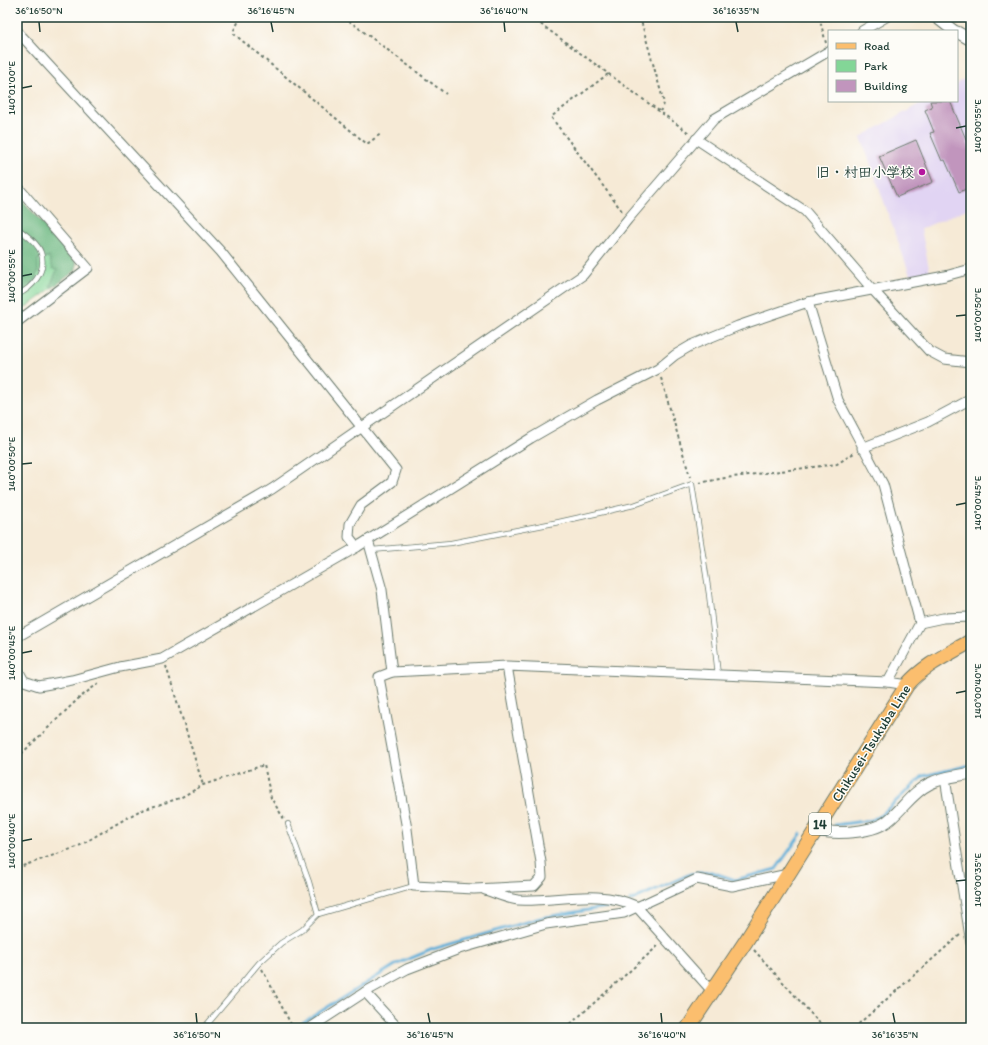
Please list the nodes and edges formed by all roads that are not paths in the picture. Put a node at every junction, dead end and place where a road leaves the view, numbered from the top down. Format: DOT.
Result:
graph roads {
  1 [pos="886,17"];
  2 [pos="936,17"];
  3 [pos="864,30"];
  4 [pos="953,30"];
  5 [pos="17,31"];
  6 [pos="958,33"];
  7 [pos="971,40"];
  8 [pos="828,52"];
  9 [pos="696,138"];
  10 [pos="17,186"];
  11 [pos="17,228"];
  12 [pos="971,269"];
  13 [pos="872,290"];
  14 [pos="17,295"];
  15 [pos="808,302"];
  16 [pos="17,322"];
  17 [pos="971,362"];
  18 [pos="971,399"];
  19 [pos="362,427"];
  20 [pos="862,448"];
  21 [pos="368,540"];
  22 [pos="357,547"];
  23 [pos="372,550"];
  24 [pos="971,617"];
  25 [pos="920,623"];
  26 [pos="17,637"];
  27 [pos="971,641"];
  28 [pos="507,666"];
  29 [pos="17,668"];
  30 [pos="392,672"];
  31 [pos="718,675"];
  32 [pos="888,682"];
  33 [pos="907,685"];
  34 [pos="971,773"];
  35 [pos="945,778"];
  36 [pos="288,824"];
  37 [pos="816,830"];
  38 [pos="788,874"];
  39 [pos="414,886"];
  40 [pos="479,888"];
  41 [pos="636,906"];
  42 [pos="318,914"];
  43 [pos="970,943"];
  44 [pos="365,992"];
  45 [pos="712,992"];
  46 [pos="204,1028"];
  47 [pos="310,1028"];
  48 [pos="398,1028"];
  49 [pos="688,1028"];
  1 -- 3 [label="street"];
  2 -- 4 [label="street"];
  5 -- 19 [label="street"];
  6 -- 7 [label="street"];
  8 -- 9 [label="street"];
  9 -- 13 [label="street"];
  9 -- 19 [label="street"];
  10 -- 16 [label="street"];
  11 -- 14 [label="lane"];
  12 -- 13 [label="street"];
  13 -- 15 [label="street"];
  13 -- 17 [label="street"];
  15 -- 20 [label="street"];
  15 -- 21 [label="street"];
  18 -- 20 [label="street"];
  19 -- 22 [label="street"];
  19 -- 26 [label="street"];
  20 -- 25 [label="street"];
  21 -- 22 [label="street"];
  21 -- 23 [label="street"];
  22 -- 29 [label="street"];
  23 -- 30 [label="street"];
  23 -- 31 [label="lane"];
  24 -- 25 [label="street"];
  25 -- 32 [label="street"];
  27 -- 33 [label="main road, Chikusei-Tsukuba Line / 14"];
  28 -- 30 [label="street"];
  28 -- 31 [label="street"];
  28 -- 40 [label="street"];
  30 -- 39 [label="street"];
  31 -- 32 [label="street"];
  32 -- 33 [label="street"];
  33 -- 37 [label="main road, Chikusei-Tsukuba Line / 14"];
  34 -- 35 [label="street"];
  35 -- 37 [label="street"];
  35 -- 43 [label="street"];
  36 -- 42 [label="lane"];
  37 -- 38 [label="main road, Chikusei-Tsukuba Line / 14"];
  38 -- 41 [label="street"];
  38 -- 45 [label="main road, Chikusei-Tsukuba Line / 14"];
  39 -- 40 [label="street"];
  39 -- 42 [label="lane"];
  40 -- 41 [label="street"];
  41 -- 44 [label="street"];
  41 -- 45 [label="street"];
  42 -- 46 [label="lane"];
  44 -- 47 [label="street"];
  44 -- 48 [label="street"];
  45 -- 49 [label="main road, Chikusei-Tsukuba Line / 14"];
}
